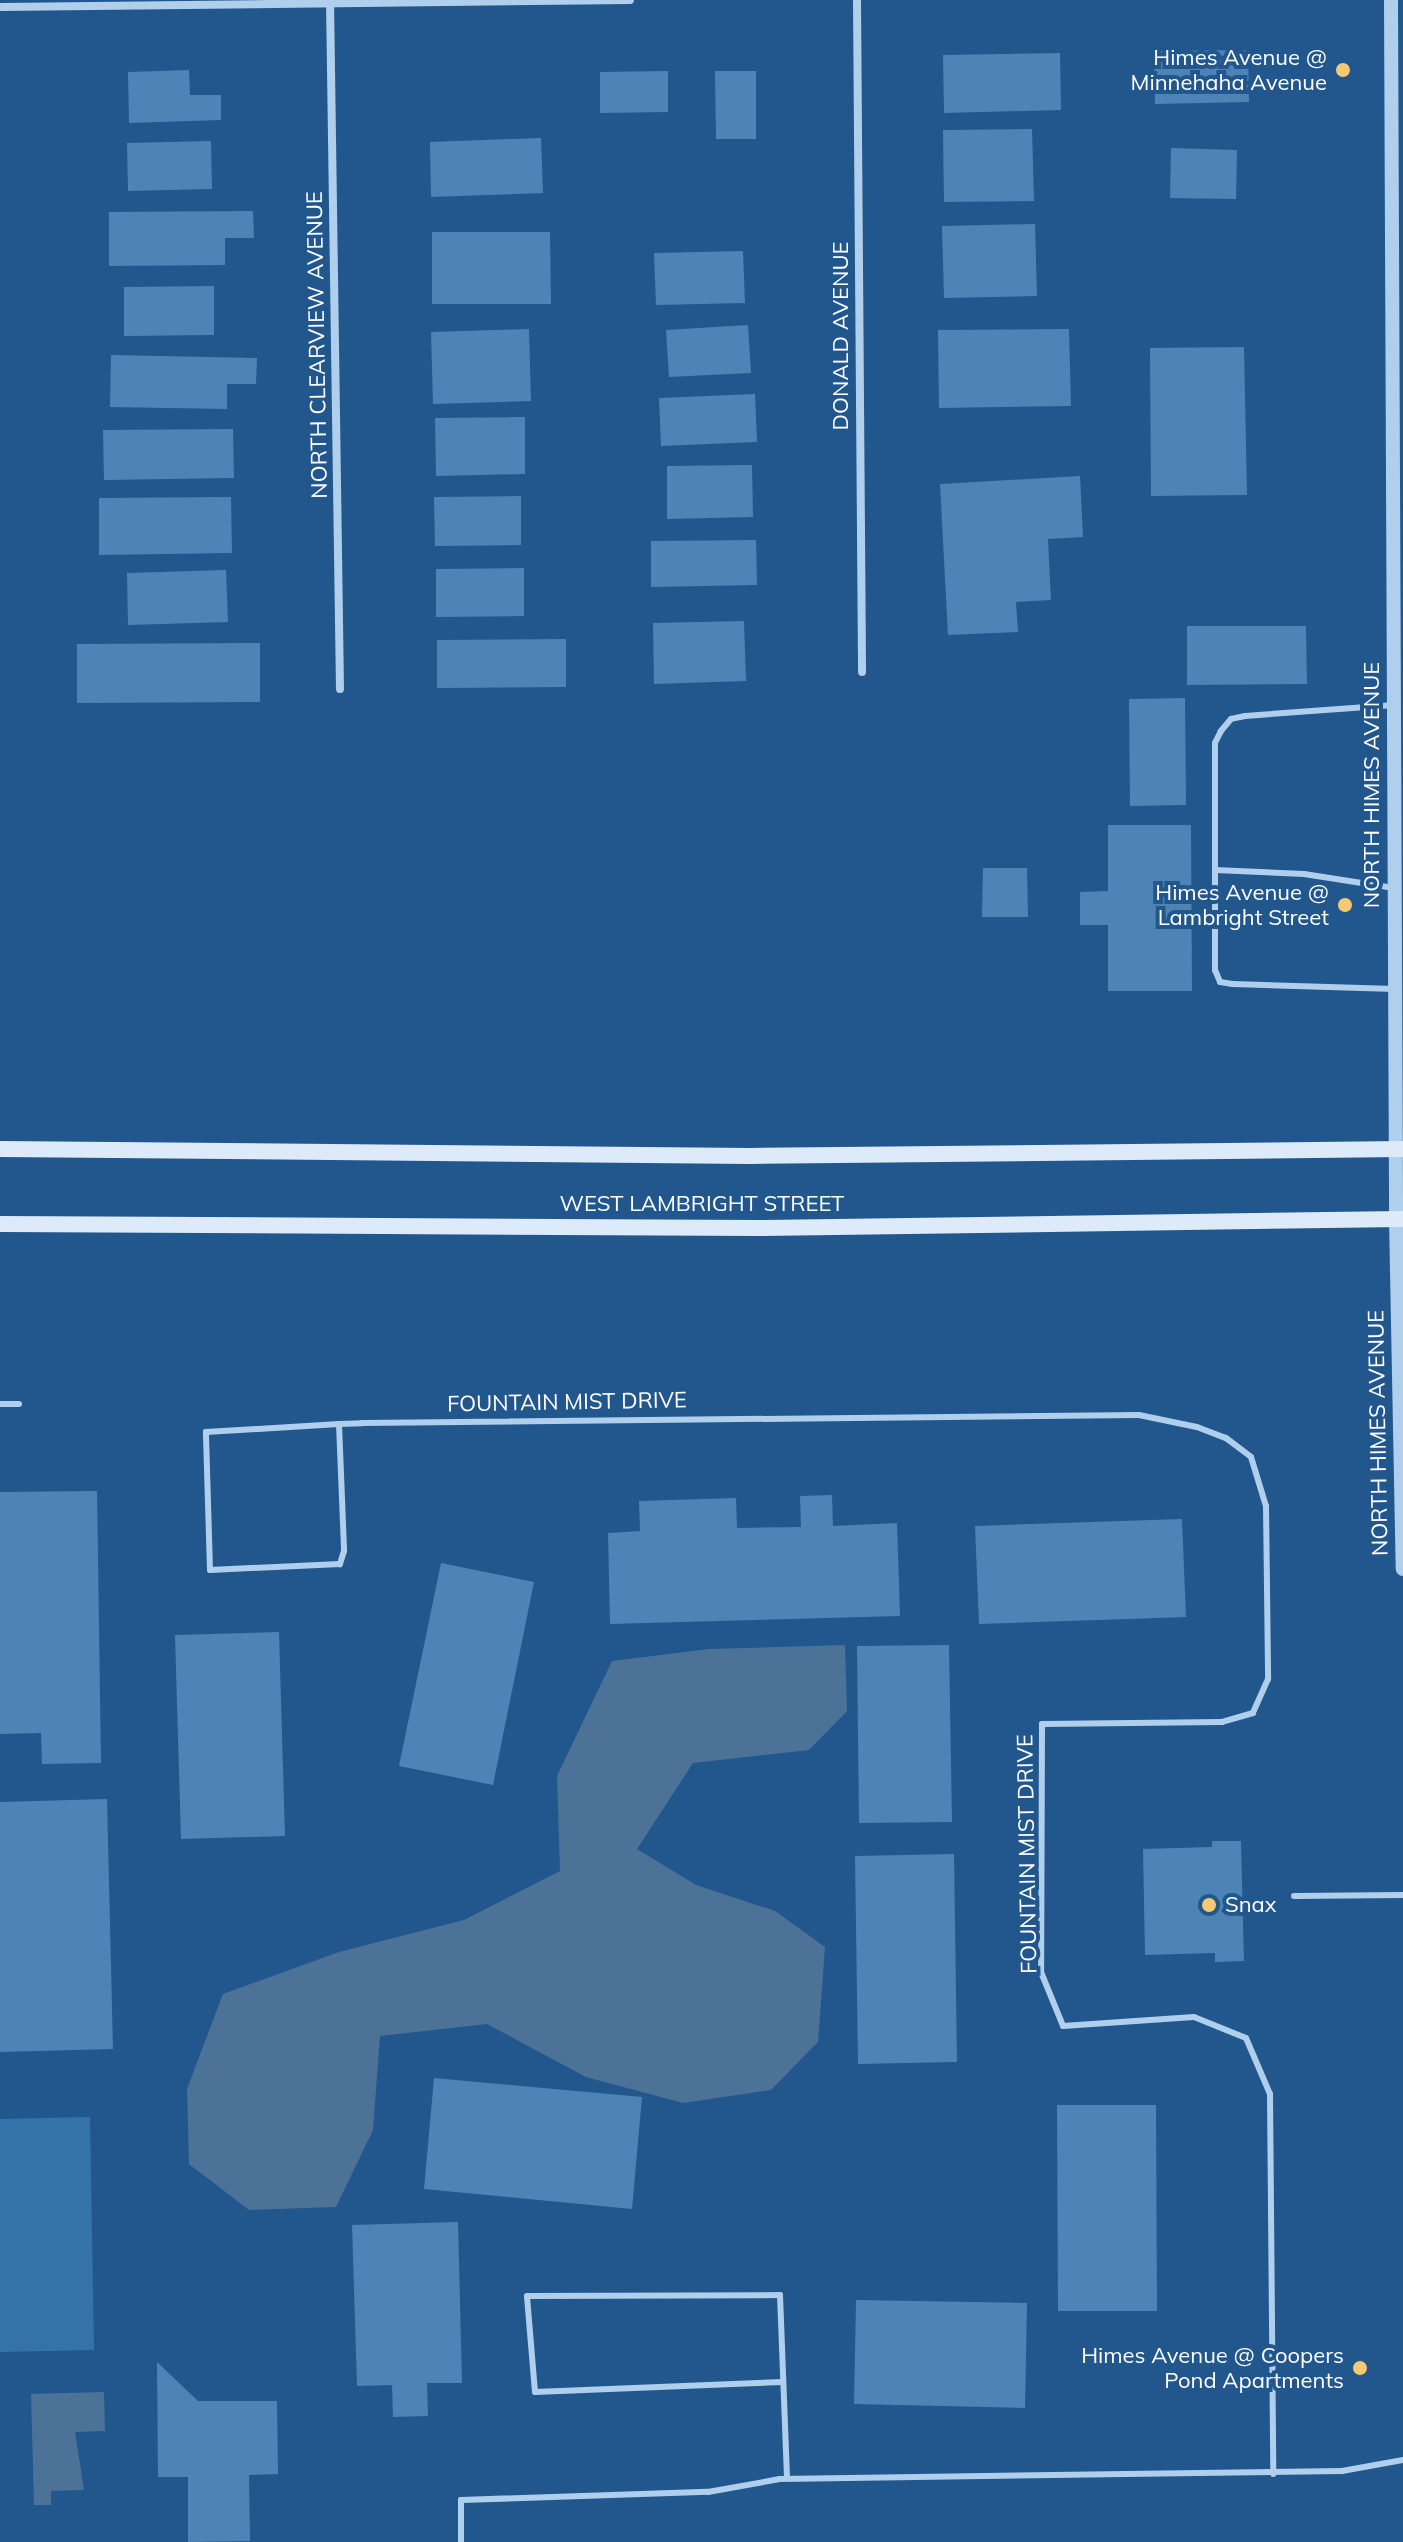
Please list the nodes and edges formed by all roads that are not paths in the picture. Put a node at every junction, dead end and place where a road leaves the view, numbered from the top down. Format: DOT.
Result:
graph roads {
  1 [pos="630,0"];
  2 [pos="857,0"];
  3 [pos="1391,0"];
  4 [pos="330,2"];
  5 [pos="0,7"];
  6 [pos="862,672"];
  7 [pos="340,689"];
  8 [pos="1394,705"];
  9 [pos="1215,870"];
  10 [pos="1395,888"];
  11 [pos="1395,989"];
  12 [pos="0,1149"];
  13 [pos="1400,1149"];
  14 [pos="1400,1219"];
  15 [pos="0,1224"];
  16 [pos="0,1404"];
  17 [pos="19,1404"];
  18 [pos="339,1424"];
  19 [pos="1403,1542"];
  20 [pos="1403,1569"];
  21 [pos="1403,1895"];
  22 [pos="1294,1896"];
  23 [pos="783,2382"];
  24 [pos="1403,2460"];
  25 [pos="1273,2474"];
  26 [pos="787,2478"];
  27 [pos="461,2542"];
  1 -- 4 [label="street"];
  2 -- 6 [label="street, DONALD AVENUE"];
  3 -- 8 [label="street, NORTH HIMES AVENUE"];
  4 -- 5 [label="street"];
  4 -- 7 [label="street, NORTH CLEARVIEW AVENUE"];
  8 -- 9 [label="lane"];
  8 -- 10 [label="street, NORTH HIMES AVENUE"];
  9 -- 10 [label="lane"];
  9 -- 11 [label="lane"];
  10 -- 11 [label="street, NORTH HIMES AVENUE"];
  11 -- 13 [label="street, NORTH HIMES AVENUE"];
  12 -- 13 [label="main road"];
  13 -- 14 [label="street, NORTH HIMES AVENUE"];
  14 -- 15 [label="main road, WEST LAMBRIGHT STREET"];
  14 -- 19 [label="street, NORTH HIMES AVENUE"];
  16 -- 17 [label="lane"];
  18 -- 18 [label="lane, FOUNTAIN MIST DRIVE"];
  18 -- 25 [label="lane, FOUNTAIN MIST DRIVE"];
  19 -- 20 [label="street, NORTH HIMES AVENUE"];
  21 -- 22 [label="lane"];
  23 -- 23 [label="lane"];
  23 -- 26 [label="lane"];
  24 -- 25 [label="lane"];
  25 -- 26 [label="lane"];
  26 -- 27 [label="lane"];
}
